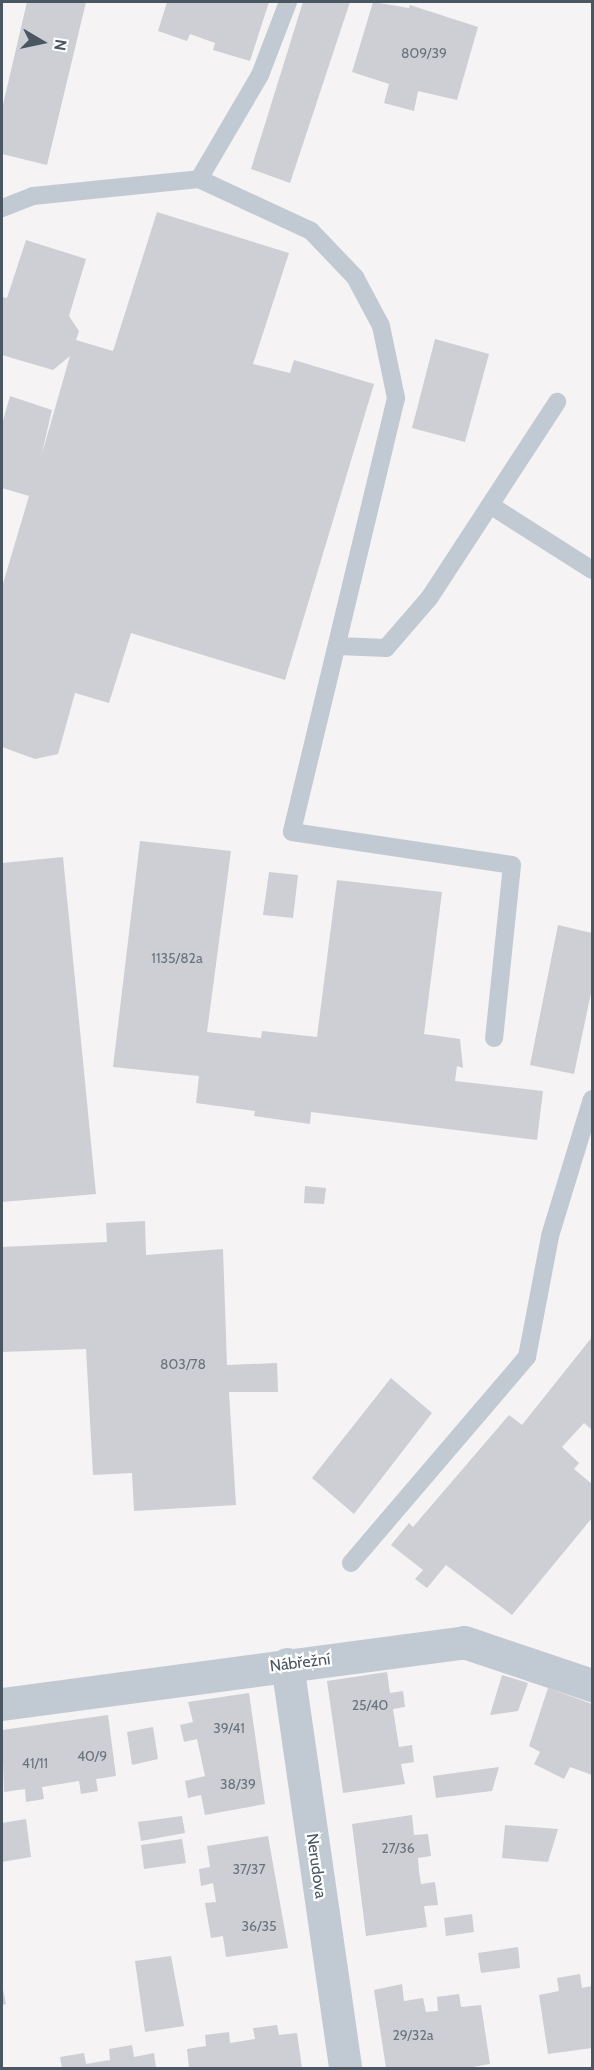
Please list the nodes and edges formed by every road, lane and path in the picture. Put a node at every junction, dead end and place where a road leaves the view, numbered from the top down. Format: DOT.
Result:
graph roads {
  1 [pos="288,2"];
  2 [pos="199,179"];
  3 [pos="2,208"];
  4 [pos="557,402"];
  5 [pos="490,505"];
  6 [pos="592,570"];
  7 [pos="338,646"];
  8 [pos="494,1038"];
  9 [pos="592,1099"];
  10 [pos="351,1563"];
  11 [pos="287,1664"];
  12 [pos="592,1684"];
  13 [pos="2,1704"];
  14 [pos="345,2068"];
  1 -- 2 [label="lane"];
  2 -- 3 [label="lane"];
  2 -- 7 [label="lane"];
  4 -- 5 [label="lane"];
  5 -- 6 [label="lane"];
  5 -- 7 [label="lane"];
  7 -- 8 [label="lane"];
  9 -- 10 [label="lane"];
  11 -- 12 [label="street, Nábřežní"];
  11 -- 13 [label="street, Nábřežní"];
  11 -- 14 [label="street, Nerudova"];
}
